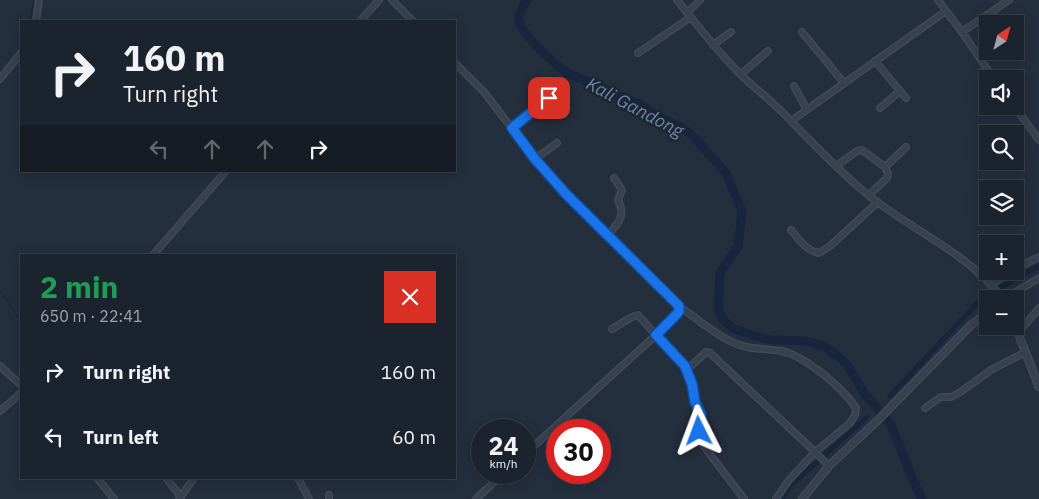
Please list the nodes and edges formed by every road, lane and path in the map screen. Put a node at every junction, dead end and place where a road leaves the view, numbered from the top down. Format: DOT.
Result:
graph roads {
  1 [pos="38,0"];
  2 [pos="379,0"];
  3 [pos="392,0"];
  4 [pos="677,0"];
  5 [pos="700,0"];
  6 [pos="938,0"];
  7 [pos="1009,0"];
  8 [pos="946,11"];
  9 [pos="689,15"];
  10 [pos="36,20"];
  11 [pos="361,20"];
  12 [pos="412,20"];
  13 [pos="732,32"];
  14 [pos="802,32"];
  15 [pos="962,32"];
  16 [pos="714,44"];
  17 [pos="768,51"];
  18 [pos="638,53"];
  19 [pos="20,54"];
  20 [pos="875,60"];
  21 [pos="456,64"];
  22 [pos="988,70"];
  23 [pos="741,74"];
  24 [pos="0,78"];
  25 [pos="844,83"];
  26 [pos="794,86"];
  27 [pos="900,91"];
  28 [pos="549,98"];
  29 [pos="906,98"];
  30 [pos="880,108"];
  31 [pos="807,110"];
  32 [pos="1021,115"];
  33 [pos="791,121"];
  34 [pos="512,128"];
  35 [pos="1039,140"];
  36 [pos="557,143"];
  37 [pos="906,147"];
  38 [pos="535,159"];
  39 [pos="836,166"];
  40 [pos="885,167"];
  41 [pos="225,172"];
  42 [pos="614,178"];
  43 [pos="868,195"];
  44 [pos="878,202"];
  45 [pos="791,230"];
  46 [pos="608,235"];
  47 [pos="154,254"];
  48 [pos="1039,257"];
  49 [pos="1024,265"];
  50 [pos="979,274"];
  51 [pos="1039,278"];
  52 [pos="986,280"];
  53 [pos="1000,280"];
  54 [pos="992,286"];
  55 [pos="995,290"];
  56 [pos="1017,290"];
  57 [pos="679,306"];
  58 [pos="1039,308"];
  59 [pos="979,319"];
  60 [pos="1024,325"];
  61 [pos="612,330"];
  62 [pos="656,335"];
  63 [pos="1019,335"];
  64 [pos="1026,352"];
  65 [pos="0,366"];
  66 [pos="685,366"];
  67 [pos="20,384"];
  68 [pos="1039,387"];
  69 [pos="20,394"];
  70 [pos="925,408"];
  71 [pos="0,411"];
  72 [pos="536,444"];
  73 [pos="816,453"];
  74 [pos="828,464"];
  75 [pos="98,479"];
  76 [pos="167,479"];
  77 [pos="299,479"];
  78 [pos="192,481"];
  79 [pos="492,484"];
  80 [pos="182,497"];
  81 [pos="114,499"];
  82 [pos="309,499"];
  83 [pos="476,499"];
  84 [pos="744,499"];
  85 [pos="776,499"];
  86 [pos="802,499"];
  1 -- 10 [label="street"];
  2 -- 11 [label="street"];
  3 -- 12 [label="street"];
  4 -- 9 [label="street"];
  5 -- 9 [label="street"];
  6 -- 8 [label="street"];
  7 -- 15 [label="street"];
  8 -- 15 [label="street"];
  8 -- 20 [label="street"];
  9 -- 16 [label="street"];
  9 -- 18 [label="street"];
  13 -- 16 [label="street"];
  14 -- 25 [label="street"];
  15 -- 22 [label="street"];
  16 -- 23 [label="street"];
  17 -- 23 [label="street"];
  19 -- 24 [label="street"];
  20 -- 25 [label="street"];
  20 -- 27 [label="street"];
  21 -- 34 [label="street"];
  23 -- 33 [label="street"];
  25 -- 31 [label="street"];
  26 -- 31 [label="street"];
  27 -- 29 [label="street"];
  27 -- 30 [label="street"];
  28 -- 34 [label="street"];
  31 -- 33 [label="street"];
  32 -- 35 [label="street"];
  33 -- 39 [label="street"];
  34 -- 38 [label="street"];
  36 -- 38 [label="street"];
  37 -- 40 [label="street"];
  38 -- 46 [label="street"];
  39 -- 40 [label="street"];
  39 -- 43 [label="street"];
  40 -- 43 [label="street"];
  41 -- 47 [label="street"];
  42 -- 46 [label="street"];
  43 -- 44 [label="street"];
  44 -- 45 [label="street"];
  44 -- 50 [label="street"];
  46 -- 57 [label="street"];
  48 -- 49 [label="street"];
  51 -- 56 [label="street"];
  52 -- 54 [label="street"];
  53 -- 54 [label="street"];
  54 -- 55 [label="street"];
  57 -- 62 [label="street"];
  57 -- 73 [label="street"];
  58 -- 60 [label="street"];
  59 -- 74 [label="street"];
  61 -- 62 [label="street"];
  62 -- 66 [label="street"];
  62 -- 72 [label="street"];
  63 -- 64 [label="street"];
  64 -- 68 [label="street"];
  64 -- 70 [label="street"];
  65 -- 67 [label="street"];
  66 -- 73 [label="street"];
  66 -- 84 [label="street"];
  69 -- 71 [label="street"];
  73 -- 74 [label="street"];
  73 -- 85 [label="street"];
  74 -- 86 [label="street"];
  75 -- 81 [label="street"];
  76 -- 80 [label="street"];
  77 -- 82 [label="street"];
  78 -- 80 [label="street"];
  79 -- 83 [label="street"];
}
